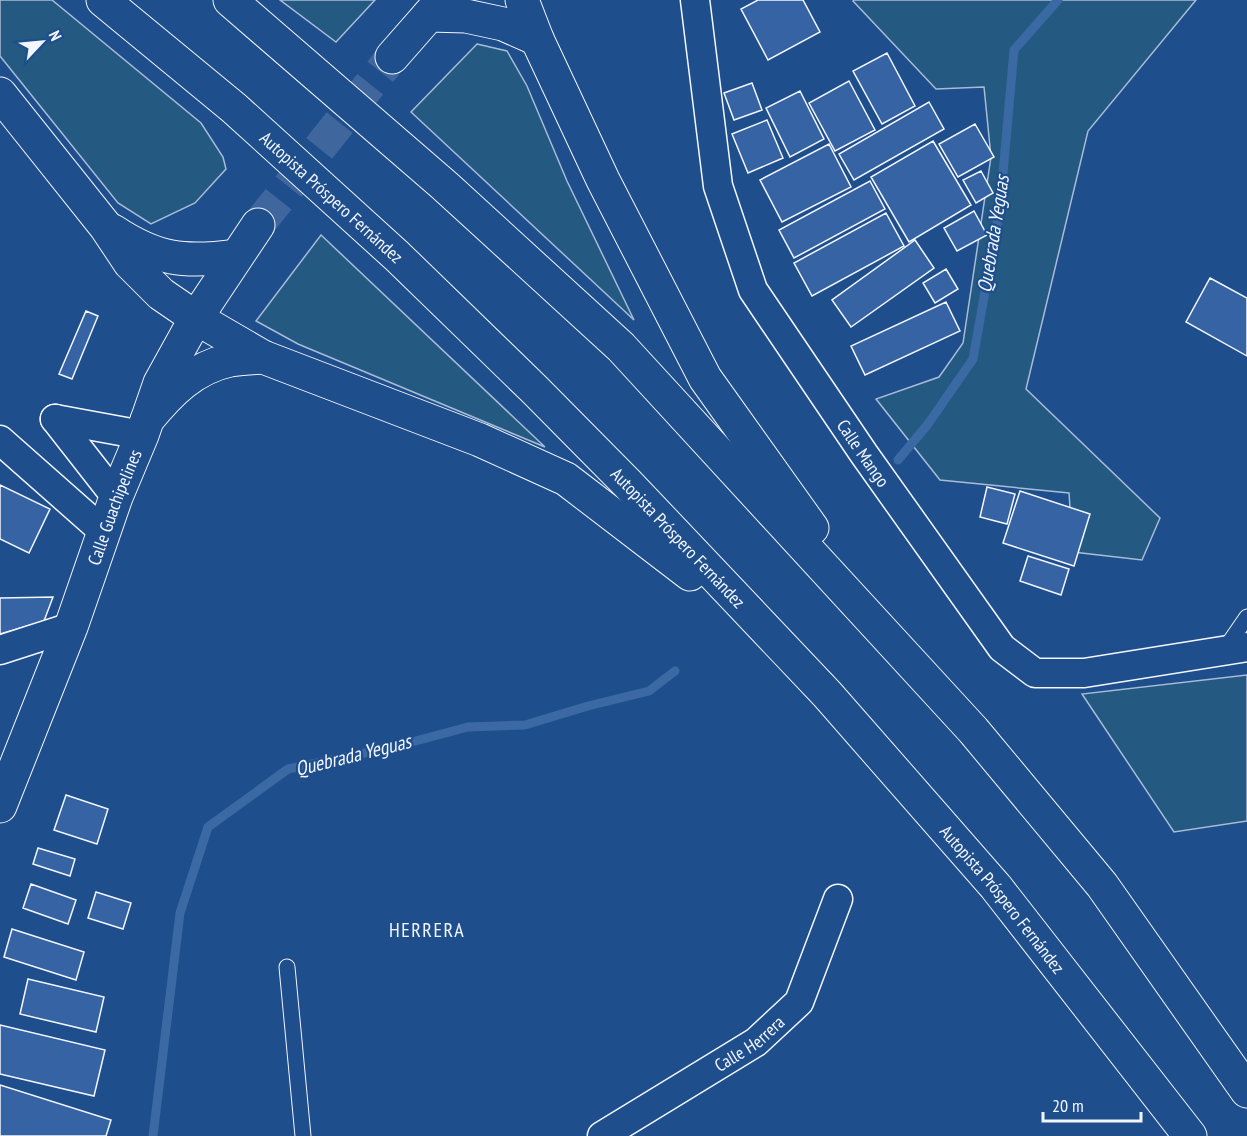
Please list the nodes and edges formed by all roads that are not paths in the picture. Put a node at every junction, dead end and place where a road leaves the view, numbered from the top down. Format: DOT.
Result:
graph roads {
  1 [pos="103,0"];
  2 [pos="230,0"];
  3 [pos="522,0"];
  4 [pos="696,0"];
  5 [pos="435,7"];
  6 [pos="537,39"];
  7 [pos="392,57"];
  8 [pos="0,94"];
  9 [pos="258,225"];
  10 [pos="106,227"];
  11 [pos="236,256"];
  12 [pos="196,318"];
  13 [pos="263,357"];
  14 [pos="145,427"];
  15 [pos="8,448"];
  16 [pos="116,497"];
  17 [pos="104,532"];
  18 [pos="1247,617"];
  19 [pos="71,627"];
  20 [pos="1236,649"];
  21 [pos="0,650"];
  22 [pos="921,674"];
  23 [pos="827,694"];
  24 [pos="0,806"];
  25 [pos="838,899"];
  26 [pos="287,967"];
  27 [pos="1247,1091"];
  28 [pos="303,1136"];
  29 [pos="602,1136"];
  30 [pos="1190,1136"];
  1 -- 23 [label="main road, Autopista Próspero Fernández"];
  2 -- 22 [label="main road"];
  3 -- 6 [label="main road"];
  4 -- 20 [label="street, Calle Mango"];
  5 -- 6 [label="main road"];
  5 -- 7 [label="main road"];
  6 -- 22 [label="main road"];
  8 -- 10 [label="main road"];
  9 -- 11 [label="main road, Calle Guachipelines"];
  10 -- 11 [label="main road"];
  10 -- 12 [label="main road"];
  11 -- 12 [label="main road, Calle Guachipelines"];
  12 -- 13 [label="main road"];
  12 -- 14 [label="main road, Calle Guachipelines"];
  13 -- 14 [label="main road"];
  13 -- 23 [label="main road"];
  14 -- 16 [label="main road, Calle Guachipelines"];
  14 -- 16 [label="street"];
  15 -- 17 [label="street"];
  16 -- 17 [label="main road, Calle Guachipelines"];
  17 -- 19 [label="main road, Calle Guachipelines"];
  18 -- 20 [label="lane"];
  19 -- 21 [label="street"];
  19 -- 24 [label="main road, Calle Guachipelines"];
  22 -- 27 [label="main road"];
  23 -- 30 [label="main road, Autopista Próspero Fernández"];
  25 -- 29 [label="street, Calle Herrera"];
  26 -- 28 [label="lane"];
}
